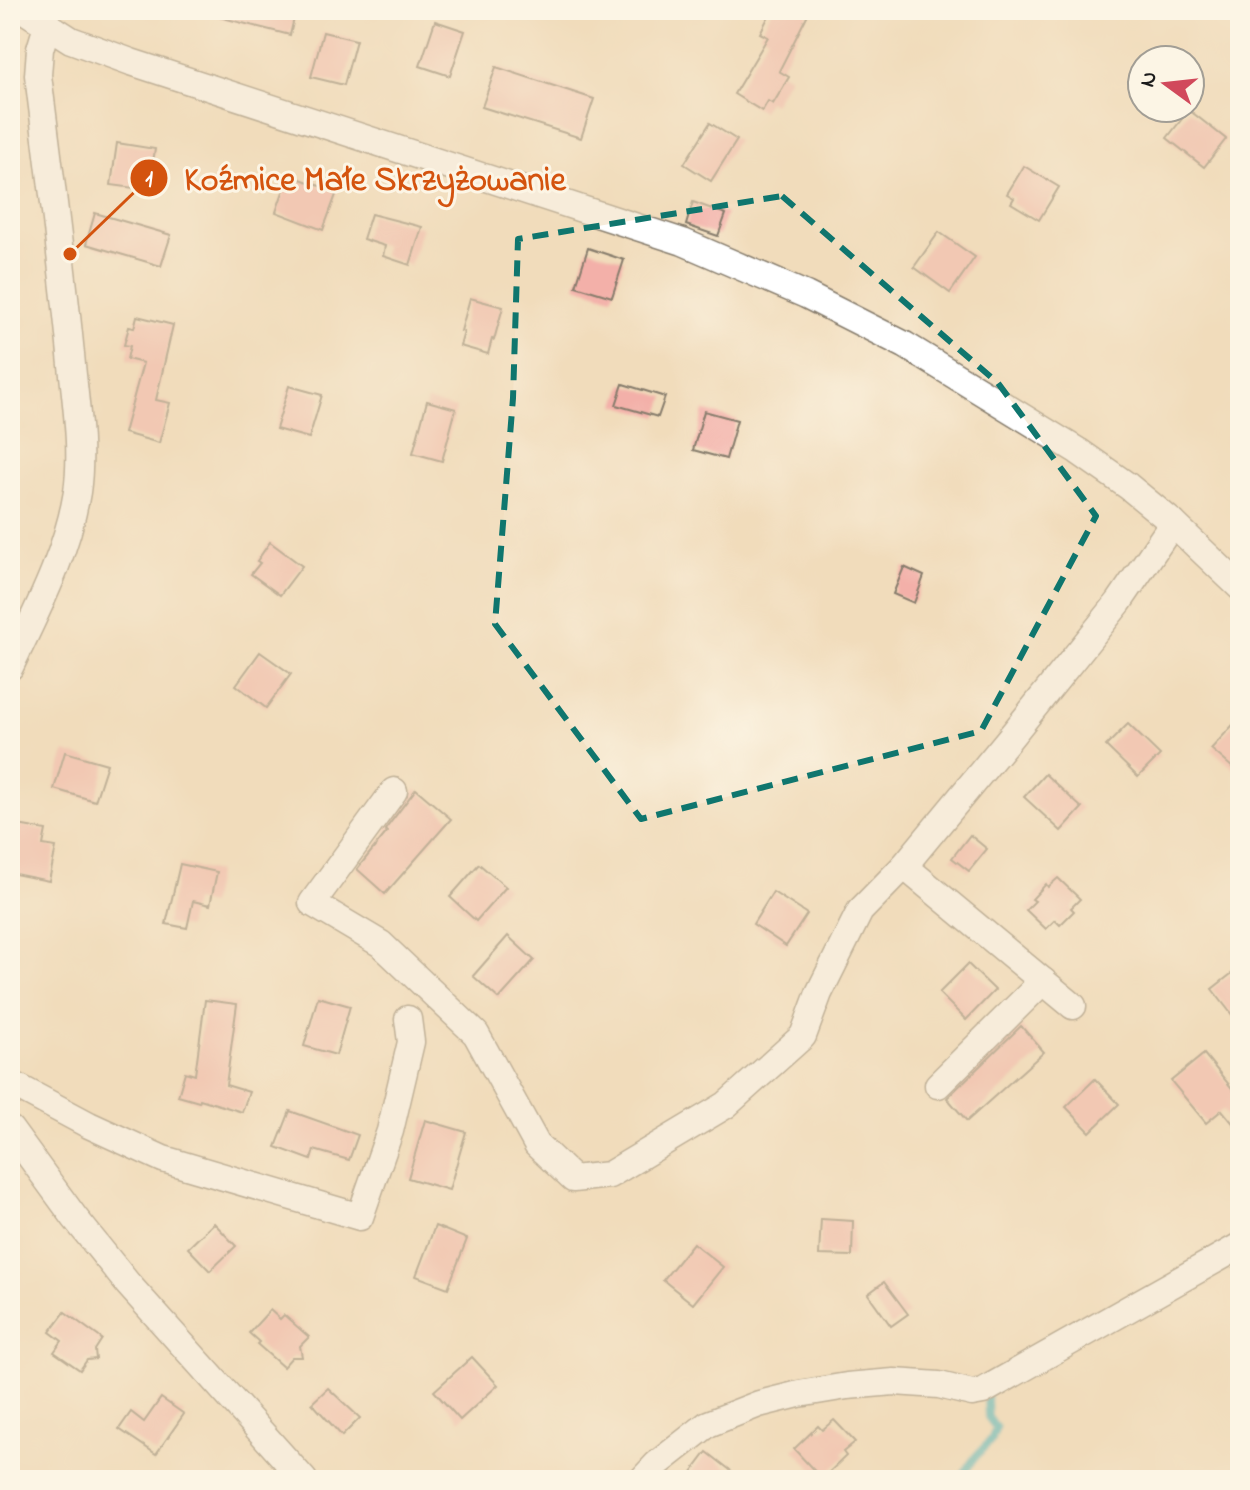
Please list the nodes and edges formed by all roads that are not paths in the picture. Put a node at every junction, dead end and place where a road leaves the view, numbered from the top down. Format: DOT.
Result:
graph roads {
  1 [pos="24,10"];
  2 [pos="47,26"];
  3 [pos="1173,523"];
  4 [pos="1240,587"];
  5 [pos="10,667"];
  6 [pos="394,791"];
  7 [pos="904,866"];
  8 [pos="1043,981"];
  9 [pos="1073,1006"];
  10 [pos="408,1019"];
  11 [pos="938,1085"];
  12 [pos="10,1086"];
  13 [pos="10,1129"];
  14 [pos="1240,1246"];
  15 [pos="293,1477"];
  16 [pos="642,1480"];
  1 -- 2 [label="street"];
  2 -- 3 [label="street"];
  2 -- 5 [label="street"];
  3 -- 4 [label="street"];
  3 -- 7 [label="street"];
  6 -- 7 [label="street"];
  7 -- 8 [label="street"];
  8 -- 9 [label="street"];
  8 -- 11 [label="street"];
  10 -- 12 [label="street"];
  13 -- 15 [label="street"];
  14 -- 16 [label="street"];
}
